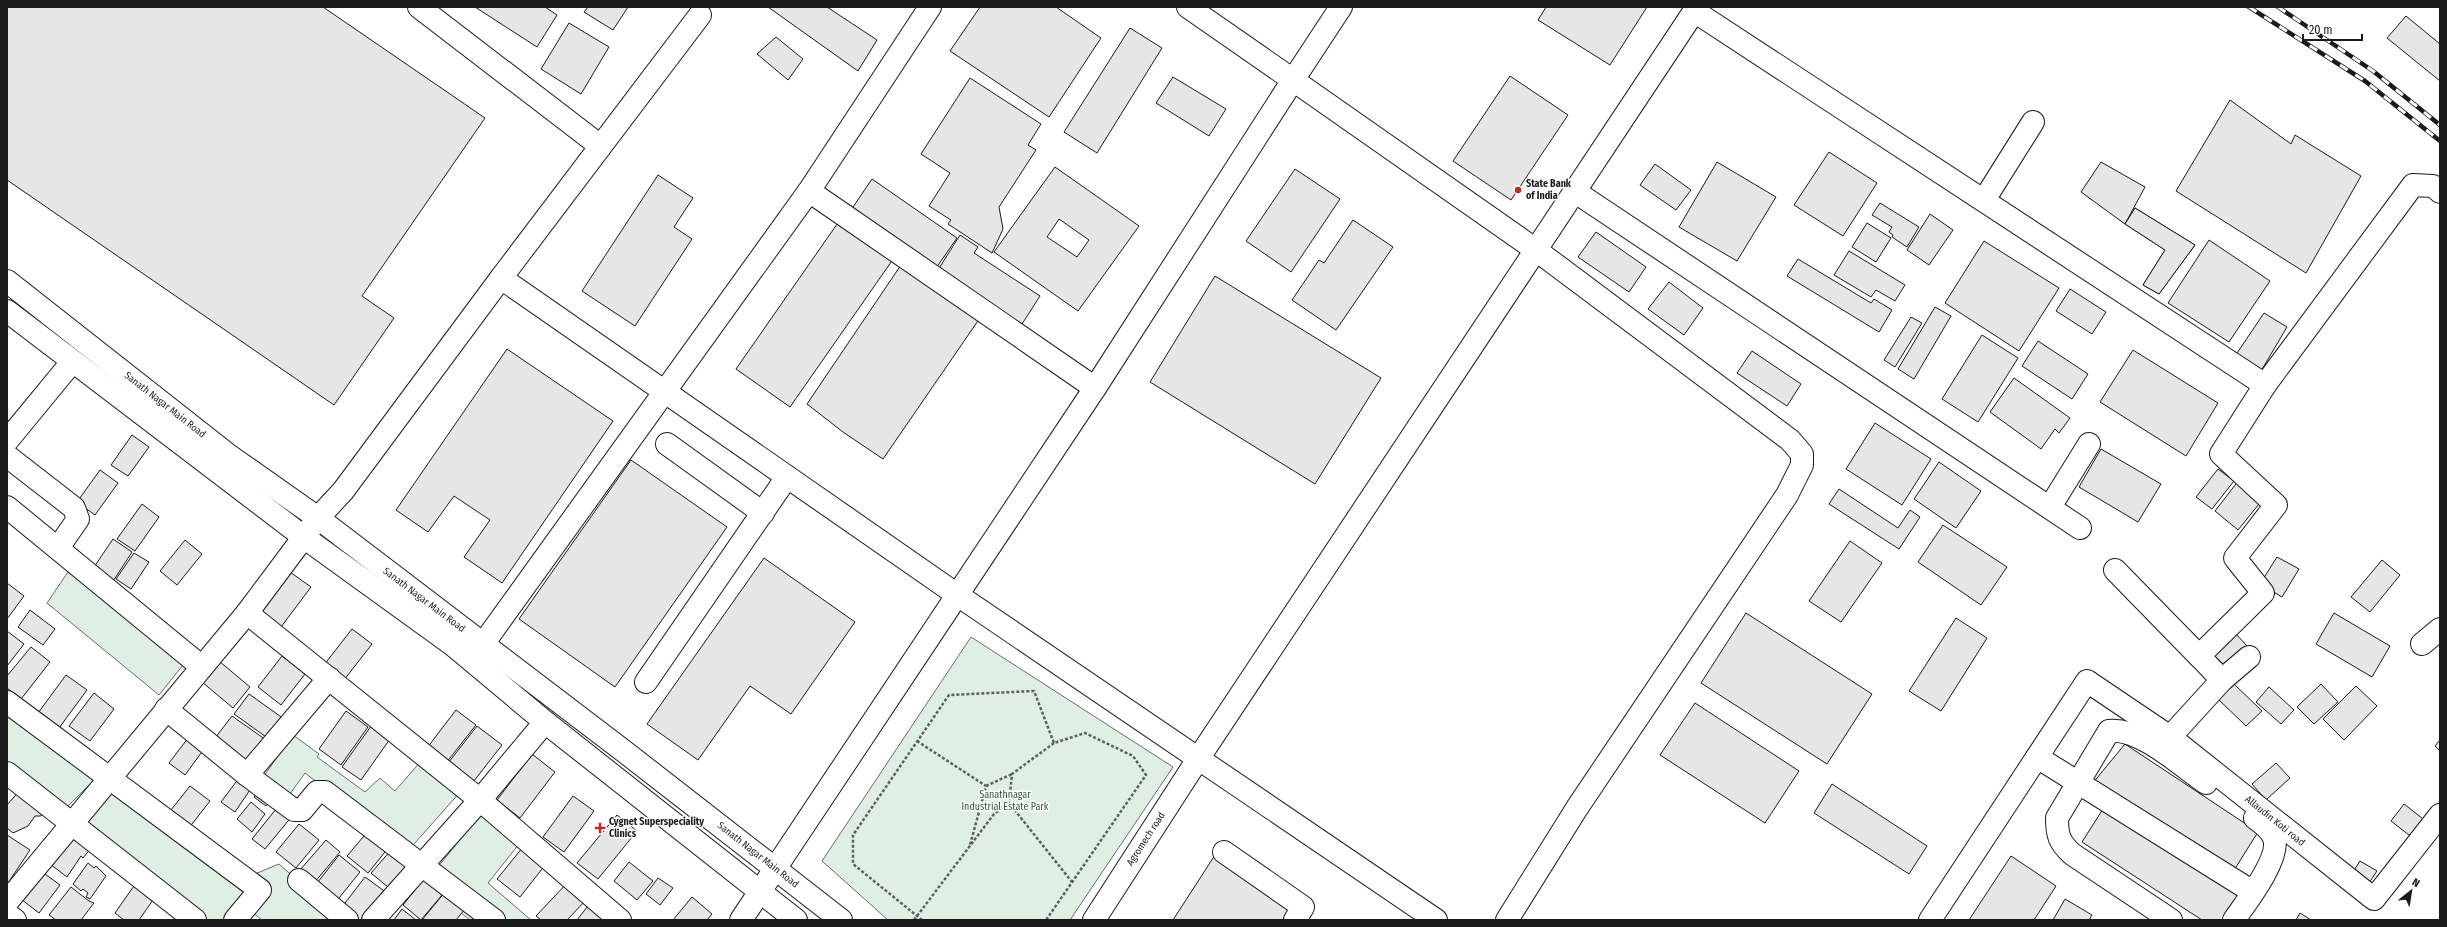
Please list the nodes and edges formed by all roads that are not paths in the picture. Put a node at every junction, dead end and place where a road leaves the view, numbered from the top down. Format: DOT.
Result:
graph roads {
  1 [pos="419,7"];
  2 [pos="930,7"];
  3 [pos="1188,7"];
  4 [pos="1341,7"];
  5 [pos="1695,9"];
  6 [pos="700,15"];
  7 [pos="1293,80"];
  8 [pos="2033,122"];
  9 [pos="599,145"];
  10 [pos="809,191"];
  11 [pos="1574,191"];
  12 [pos="2440,192"];
  13 [pos="1984,200"];
  14 [pos="1536,250"];
  15 [pos="501,278"];
  16 [pos="7,282"];
  17 [pos="7,311"];
  18 [pos="72,362"];
  19 [pos="2265,385"];
  20 [pos="1095,388"];
  21 [pos="666,392"];
  22 [pos="7,441"];
  23 [pos="666,444"];
  24 [pos="2089,444"];
  25 [pos="7,456"];
  26 [pos="787,476"];
  27 [pos="7,507"];
  28 [pos="2050,507"];
  29 [pos="763,513"];
  30 [pos="318,518"];
  31 [pos="2080,528"];
  32 [pos="305,538"];
  33 [pos="58,548"];
  34 [pos="2115,570"];
  35 [pos="956,594"];
  36 [pos="247,613"];
  37 [pos="2440,629"];
  38 [pos="483,644"];
  39 [pos="2422,644"];
  40 [pos="2199,656"];
  41 [pos="2249,657"];
  42 [pos="202,667"];
  43 [pos="329,678"];
  44 [pos="2222,680"];
  45 [pos="646,682"];
  46 [pos="7,702"];
  47 [pos="166,709"];
  48 [pos="545,722"];
  49 [pos="2170,737"];
  50 [pos="2037,757"];
  51 [pos="1198,759"];
  52 [pos="7,773"];
  53 [pos="247,775"];
  54 [pos="111,777"];
  55 [pos="2079,782"];
  56 [pos="480,800"];
  57 [pos="2440,815"];
  58 [pos="73,824"];
  59 [pos="1224,852"];
  60 [pos="421,866"];
  61 [pos="776,868"];
  62 [pos="299,880"];
  63 [pos="761,891"];
  64 [pos="2253,892"];
  65 [pos="7,902"];
  66 [pos="7,914"];
  67 [pos="245,916"];
  68 [pos="15,920"];
  69 [pos="195,920"];
  70 [pos="347,920"];
  71 [pos="373,920"];
  72 [pos="494,920"];
  73 [pos="618,920"];
  74 [pos="741,920"];
  75 [pos="796,920"];
  76 [pos="841,920"];
  77 [pos="1094,920"];
  78 [pos="1295,920"];
  79 [pos="1436,920"];
  80 [pos="1507,920"];
  81 [pos="1930,920"];
  82 [pos="2171,920"];
  83 [pos="2234,920"];
  1 -- 9 [label="street"];
  2 -- 10 [label="street"];
  3 -- 7 [label="street"];
  4 -- 7 [label="street"];
  5 -- 11 [label="street, Agromech road"];
  5 -- 13 [label="street"];
  6 -- 9 [label="street"];
  7 -- 14 [label="street"];
  7 -- 20 [label="street"];
  8 -- 13 [label="street"];
  9 -- 15 [label="street"];
  10 -- 20 [label="street"];
  10 -- 21 [label="street"];
  11 -- 14 [label="street, Agromech road"];
  11 -- 28 [label="street"];
  12 -- 19 [label="street"];
  13 -- 19 [label="street"];
  14 -- 51 [label="street, Agromech road"];
  14 -- 80 [label="street"];
  15 -- 21 [label="street"];
  15 -- 30 [label="street"];
  16 -- 30 [label="street, Sanath Nagar Main Road"];
  17 -- 18 [label="street"];
  18 -- 22 [label="street"];
  18 -- 32 [label="street"];
  19 -- 40 [label="street"];
  20 -- 35 [label="street"];
  21 -- 26 [label="street"];
  21 -- 38 [label="street"];
  23 -- 29 [label="street"];
  24 -- 28 [label="street"];
  25 -- 33 [label="street"];
  26 -- 29 [label="street"];
  26 -- 35 [label="street"];
  27 -- 33 [label="street"];
  28 -- 31 [label="street"];
  29 -- 45 [label="street"];
  30 -- 32 [label="street"];
  30 -- 38 [label="street, Sanath Nagar Main Road"];
  32 -- 36 [label="street"];
  32 -- 48 [label="street"];
  33 -- 42 [label="street"];
  34 -- 40 [label="street"];
  35 -- 51 [label="street"];
  35 -- 61 [label="street"];
  36 -- 42 [label="street"];
  36 -- 43 [label="street"];
  37 -- 39 [label="street"];
  38 -- 61 [label="street, Sanath Nagar Main Road"];
  40 -- 44 [label="street"];
  41 -- 44 [label="street"];
  42 -- 47 [label="street"];
  43 -- 53 [label="street"];
  43 -- 56 [label="street"];
  44 -- 49 [label="street"];
  46 -- 54 [label="street"];
  47 -- 53 [label="street"];
  47 -- 54 [label="street"];
  48 -- 56 [label="street"];
  48 -- 63 [label="street"];
  49 -- 50 [label="street, Allaudin Koti road"];
  49 -- 57 [label="street, Allaudin Koti road"];
  50 -- 55 [label="street"];
  50 -- 81 [label="street"];
  51 -- 77 [label="street, Agromech road"];
  51 -- 79 [label="street"];
  52 -- 58 [label="street"];
  53 -- 60 [label="street"];
  54 -- 58 [label="street"];
  54 -- 67 [label="street"];
  55 -- 64 [label="street"];
  55 -- 64 [label="street"];
  55 -- 82 [label="street"];
  56 -- 60 [label="street"];
  56 -- 73 [label="street"];
  58 -- 65 [label="street"];
  58 -- 69 [label="street"];
  59 -- 78 [label="street"];
  60 -- 71 [label="street"];
  60 -- 72 [label="street"];
  61 -- 63 [label="street"];
  61 -- 76 [label="street, Sanath Nagar Main Road"];
  62 -- 70 [label="street"];
  63 -- 74 [label="street"];
  63 -- 75 [label="street"];
  64 -- 83 [label="street"];
  66 -- 68 [label="street"];
}
